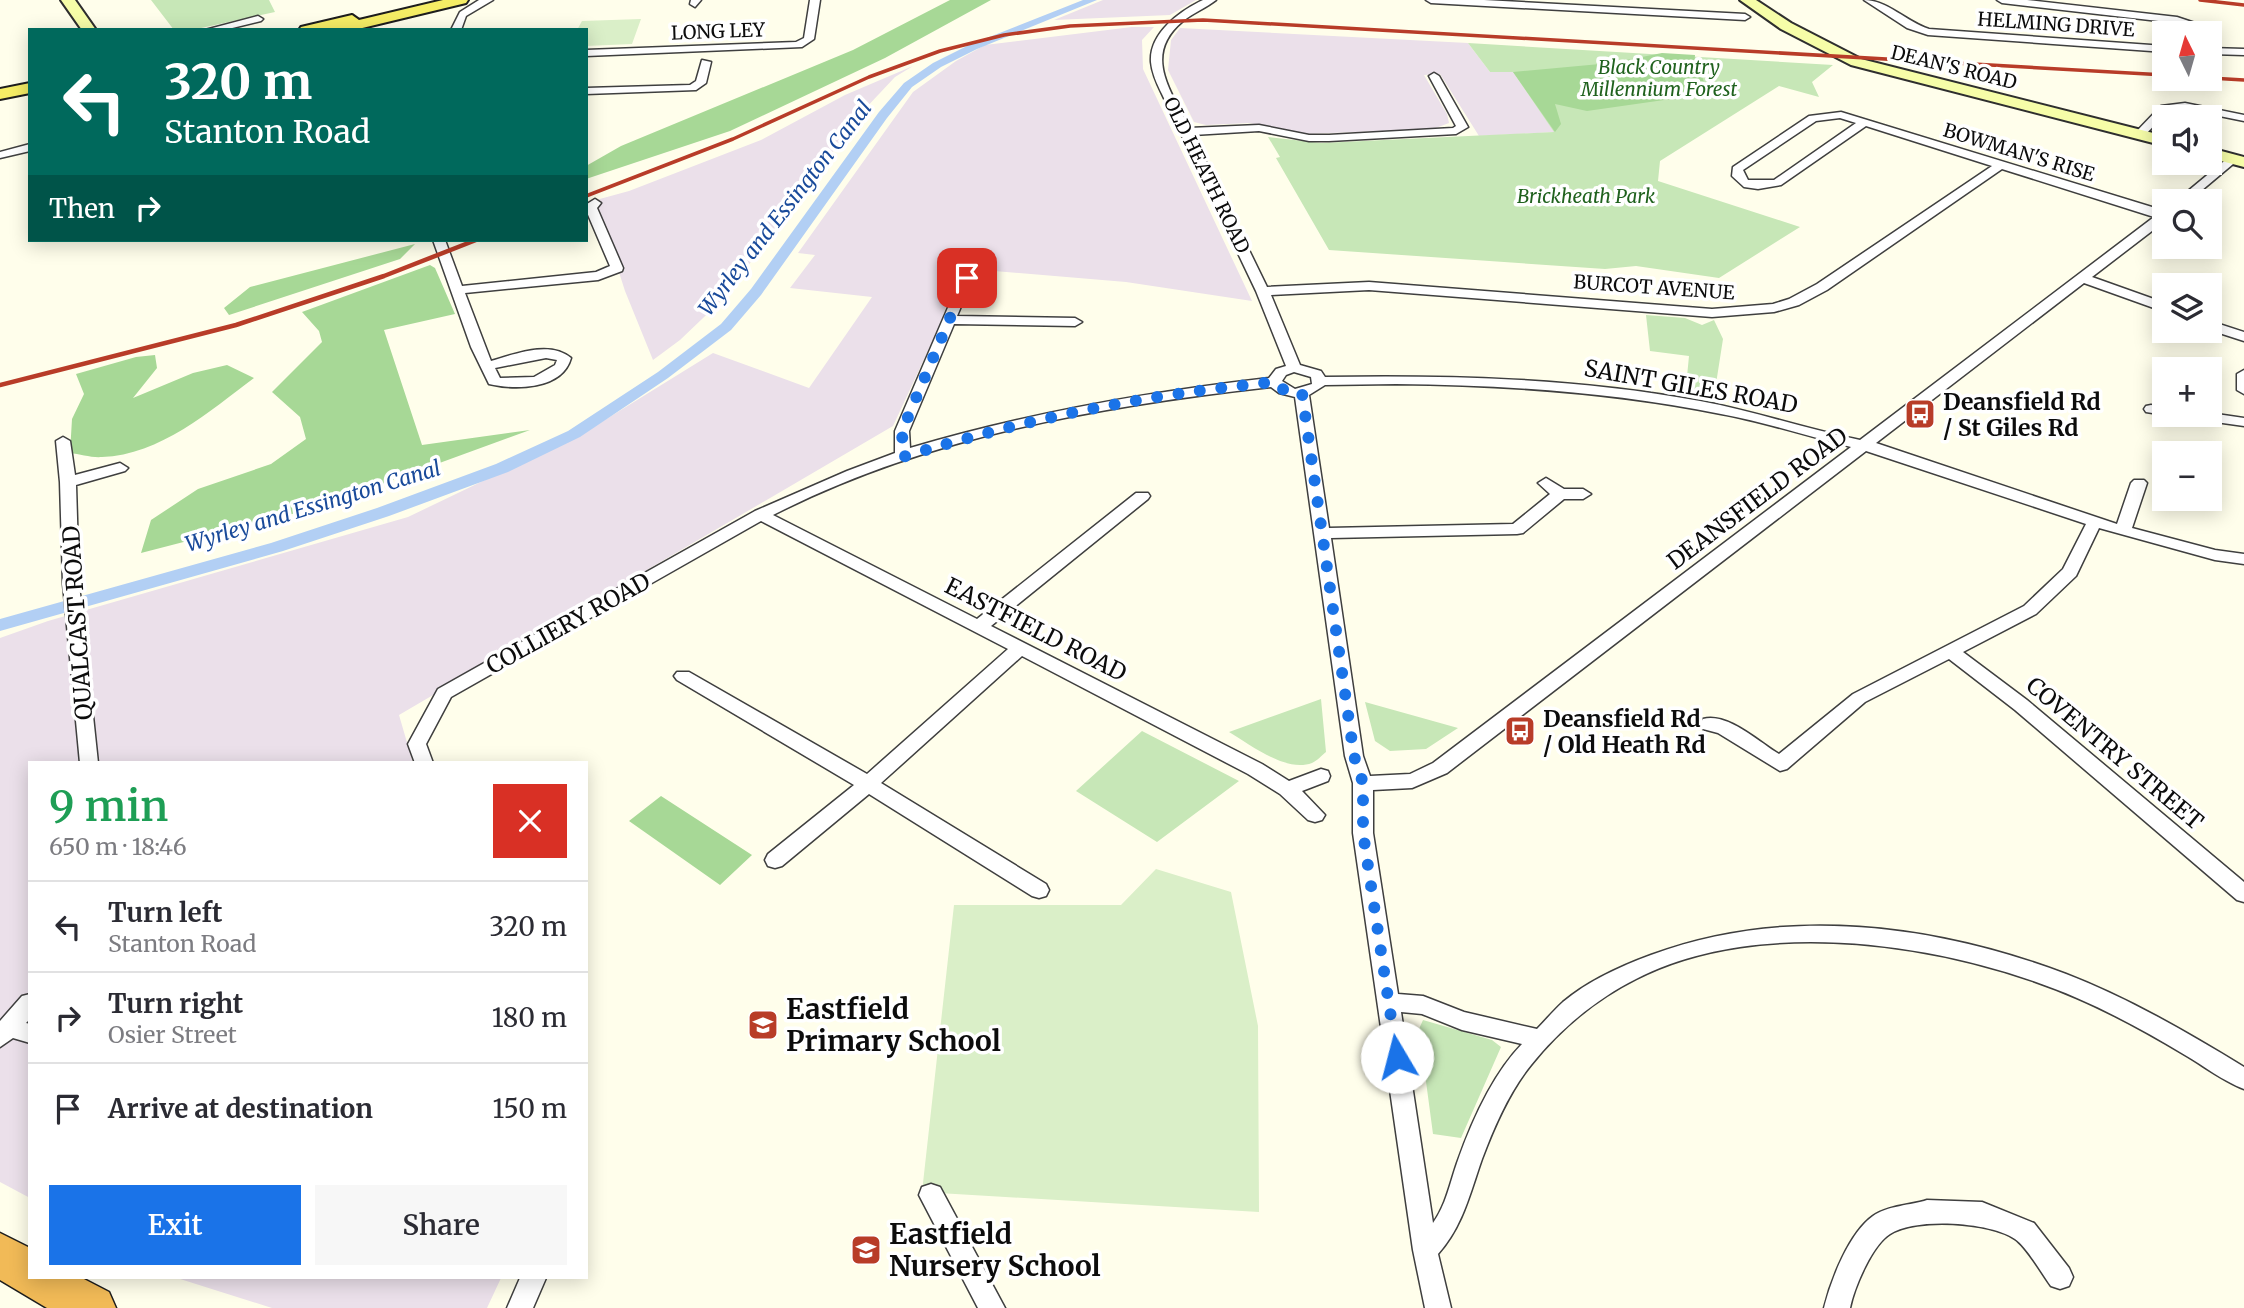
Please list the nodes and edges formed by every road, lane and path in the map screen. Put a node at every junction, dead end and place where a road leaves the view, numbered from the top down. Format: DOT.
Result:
graph roads {
  1 [pos="68,0"];
  2 [pos="433,0"];
  3 [pos="461,0"];
  4 [pos="488,0"];
  5 [pos="816,0"];
  6 [pos="1211,0"];
  7 [pos="1431,0"];
  8 [pos="1747,0"];
  9 [pos="1869,0"];
  10 [pos="2002,0"];
  11 [pos="1745,17"];
  12 [pos="258,19"];
  13 [pos="2180,21"];
  14 [pos="364,24"];
  15 [pos="88,28"];
  16 [pos="219,28"];
  17 [pos="325,28"];
  18 [pos="344,28"];
  19 [pos="456,28"];
  20 [pos="2222,45"];
  21 [pos="2152,48"];
  22 [pos="2222,52"];
  23 [pos="2231,52"];
  24 [pos="2244,52"];
  25 [pos="588,53"];
  26 [pos="706,62"];
  27 [pos="1434,76"];
  28 [pos="28,88"];
  29 [pos="588,92"];
  30 [pos="0,94"];
  31 [pos="2244,118"];
  32 [pos="1864,123"];
  33 [pos="1186,132"];
  34 [pos="2140,135"];
  35 [pos="2152,138"];
  36 [pos="28,148"];
  37 [pos="0,155"];
  38 [pos="2239,160"];
  39 [pos="2001,165"];
  40 [pos="2199,189"];
  41 [pos="595,203"];
  42 [pos="2152,211"];
  43 [pos="2152,224"];
  44 [pos="440,242"];
  45 [pos="967,278"];
  46 [pos="2083,278"];
  47 [pos="457,290"];
  48 [pos="1263,291"];
  49 [pos="2152,303"];
  50 [pos="950,320"];
  51 [pos="1075,322"];
  52 [pos="2222,329"];
  53 [pos="2244,337"];
  54 [pos="488,366"];
  55 [pos="1294,368"];
  56 [pos="2244,374"];
  57 [pos="1320,381"];
  58 [pos="1275,382"];
  59 [pos="2244,390"];
  60 [pos="1302,393"];
  61 [pos="2222,419"];
  62 [pos="2244,422"];
  63 [pos="63,440"];
  64 [pos="1863,446"];
  65 [pos="903,457"];
  66 [pos="120,468"];
  67 [pos="68,482"];
  68 [pos="1546,483"];
  69 [pos="2139,483"];
  70 [pos="1560,494"];
  71 [pos="1583,494"];
  72 [pos="1142,496"];
  73 [pos="761,515"];
  74 [pos="2095,522"];
  75 [pos="2123,531"];
  76 [pos="1321,533"];
  77 [pos="2244,559"];
  78 [pos="978,627"];
  79 [pos="1019,649"];
  80 [pos="1951,652"];
  81 [pos="683,676"];
  82 [pos="1709,724"];
  83 [pos="89,761"];
  84 [pos="423,761"];
  85 [pos="1321,776"];
  86 [pos="1363,783"];
  87 [pos="868,784"];
  88 [pos="1287,789"];
  89 [pos="1315,816"];
  90 [pos="775,860"];
  91 [pos="1039,890"];
  92 [pos="2244,894"];
  93 [pos="1389,1002"];
  94 [pos="28,1007"];
  95 [pos="13,1033"];
  96 [pos="1540,1039"];
  97 [pos="2244,1079"];
  98 [pos="931,1195"];
  99 [pos="1425,1250"];
  100 [pos="0,1255"];
  101 [pos="28,1274"];
  102 [pos="2060,1277"];
  103 [pos="35,1279"];
  104 [pos="533,1279"];
  105 [pos="52,1291"];
  106 [pos="520,1308"];
  107 [pos="992,1308"];
  108 [pos="1438,1308"];
  109 [pos="1837,1308"];
  1 -- 15 [label="street"];
  2 -- 14 [label="main road"];
  3 -- 14 [label="main road"];
  4 -- 19 [label="street"];
  5 -- 25 [label="street, LONG LEY"];
  6 -- 33 [label="street, OLD HEATH ROAD"];
  7 -- 11 [label="street"];
  8 -- 34 [label="street, DEAN'S ROAD"];
  9 -- 21 [label="street, HELMING DRIVE"];
  10 -- 13 [label="street"];
  12 -- 16 [label="street"];
  14 -- 17 [label="main road"];
  14 -- 18 [label="main road"];
  20 -- 23 [label="street"];
  22 -- 23 [label="street"];
  23 -- 24 [label="street"];
  26 -- 29 [label="street"];
  27 -- 33 [label="street"];
  28 -- 30 [label="main road"];
  31 -- 34 [label="street"];
  32 -- 32 [label="street, BOWMAN'S RISE"];
  32 -- 39 [label="street, BOWMAN'S RISE"];
  33 -- 48 [label="street, OLD HEATH ROAD"];
  34 -- 35 [label="street, DEAN'S ROAD"];
  36 -- 37 [label="street"];
  38 -- 40 [label="street"];
  39 -- 42 [label="street, BOWMAN'S RISE"];
  39 -- 48 [label="street, BURCOT AVENUE"];
  41 -- 47 [label="street"];
  43 -- 46 [label="street, DEANSFIELD ROAD"];
  44 -- 47 [label="street"];
  45 -- 50 [label="street"];
  46 -- 49 [label="street"];
  46 -- 64 [label="street, DEANSFIELD ROAD"];
  47 -- 54 [label="street"];
  48 -- 55 [label="street, OLD HEATH ROAD"];
  50 -- 51 [label="street"];
  50 -- 65 [label="street"];
  52 -- 53 [label="street"];
  54 -- 54 [label="street"];
  55 -- 57 [label="street"];
  55 -- 58 [label="street"];
  56 -- 59 [label="street"];
  57 -- 60 [label="street"];
  57 -- 64 [label="street, SAINT GILES ROAD"];
  58 -- 60 [label="street"];
  58 -- 65 [label="street, COLLIERY ROAD"];
  60 -- 76 [label="street"];
  61 -- 62 [label="street"];
  63 -- 67 [label="street, QUALCAST ROAD"];
  64 -- 74 [label="street, SAINT GILES ROAD"];
  64 -- 86 [label="street, DEANSFIELD ROAD"];
  65 -- 73 [label="street, COLLIERY ROAD"];
  66 -- 67 [label="street"];
  67 -- 83 [label="street, QUALCAST ROAD"];
  68 -- 70 [label="street"];
  69 -- 75 [label="street"];
  70 -- 71 [label="street"];
  70 -- 76 [label="street"];
  72 -- 78 [label="street"];
  73 -- 78 [label="street, EASTFIELD ROAD"];
  73 -- 84 [label="street, COLLIERY ROAD"];
  74 -- 75 [label="street, SAINT GILES ROAD"];
  74 -- 80 [label="street"];
  75 -- 77 [label="street, SAINT GILES ROAD"];
  76 -- 86 [label="street"];
  78 -- 79 [label="street, EASTFIELD ROAD"];
  79 -- 87 [label="street"];
  79 -- 88 [label="street, EASTFIELD ROAD"];
  80 -- 82 [label="street"];
  80 -- 92 [label="street, COVENTRY STREET"];
  81 -- 87 [label="street"];
  85 -- 88 [label="street"];
  86 -- 93 [label="street"];
  87 -- 90 [label="street"];
  87 -- 91 [label="street"];
  88 -- 89 [label="street, EASTFIELD ROAD"];
  93 -- 96 [label="street"];
  93 -- 99 [label="street"];
  94 -- 95 [label="street"];
  96 -- 97 [label="street"];
  96 -- 99 [label="street"];
  98 -- 107 [label="street"];
  99 -- 108 [label="street"];
  100 -- 101 [label="highway"];
  102 -- 109 [label="street"];
  103 -- 105 [label="highway"];
  104 -- 106 [label="street"];
}
